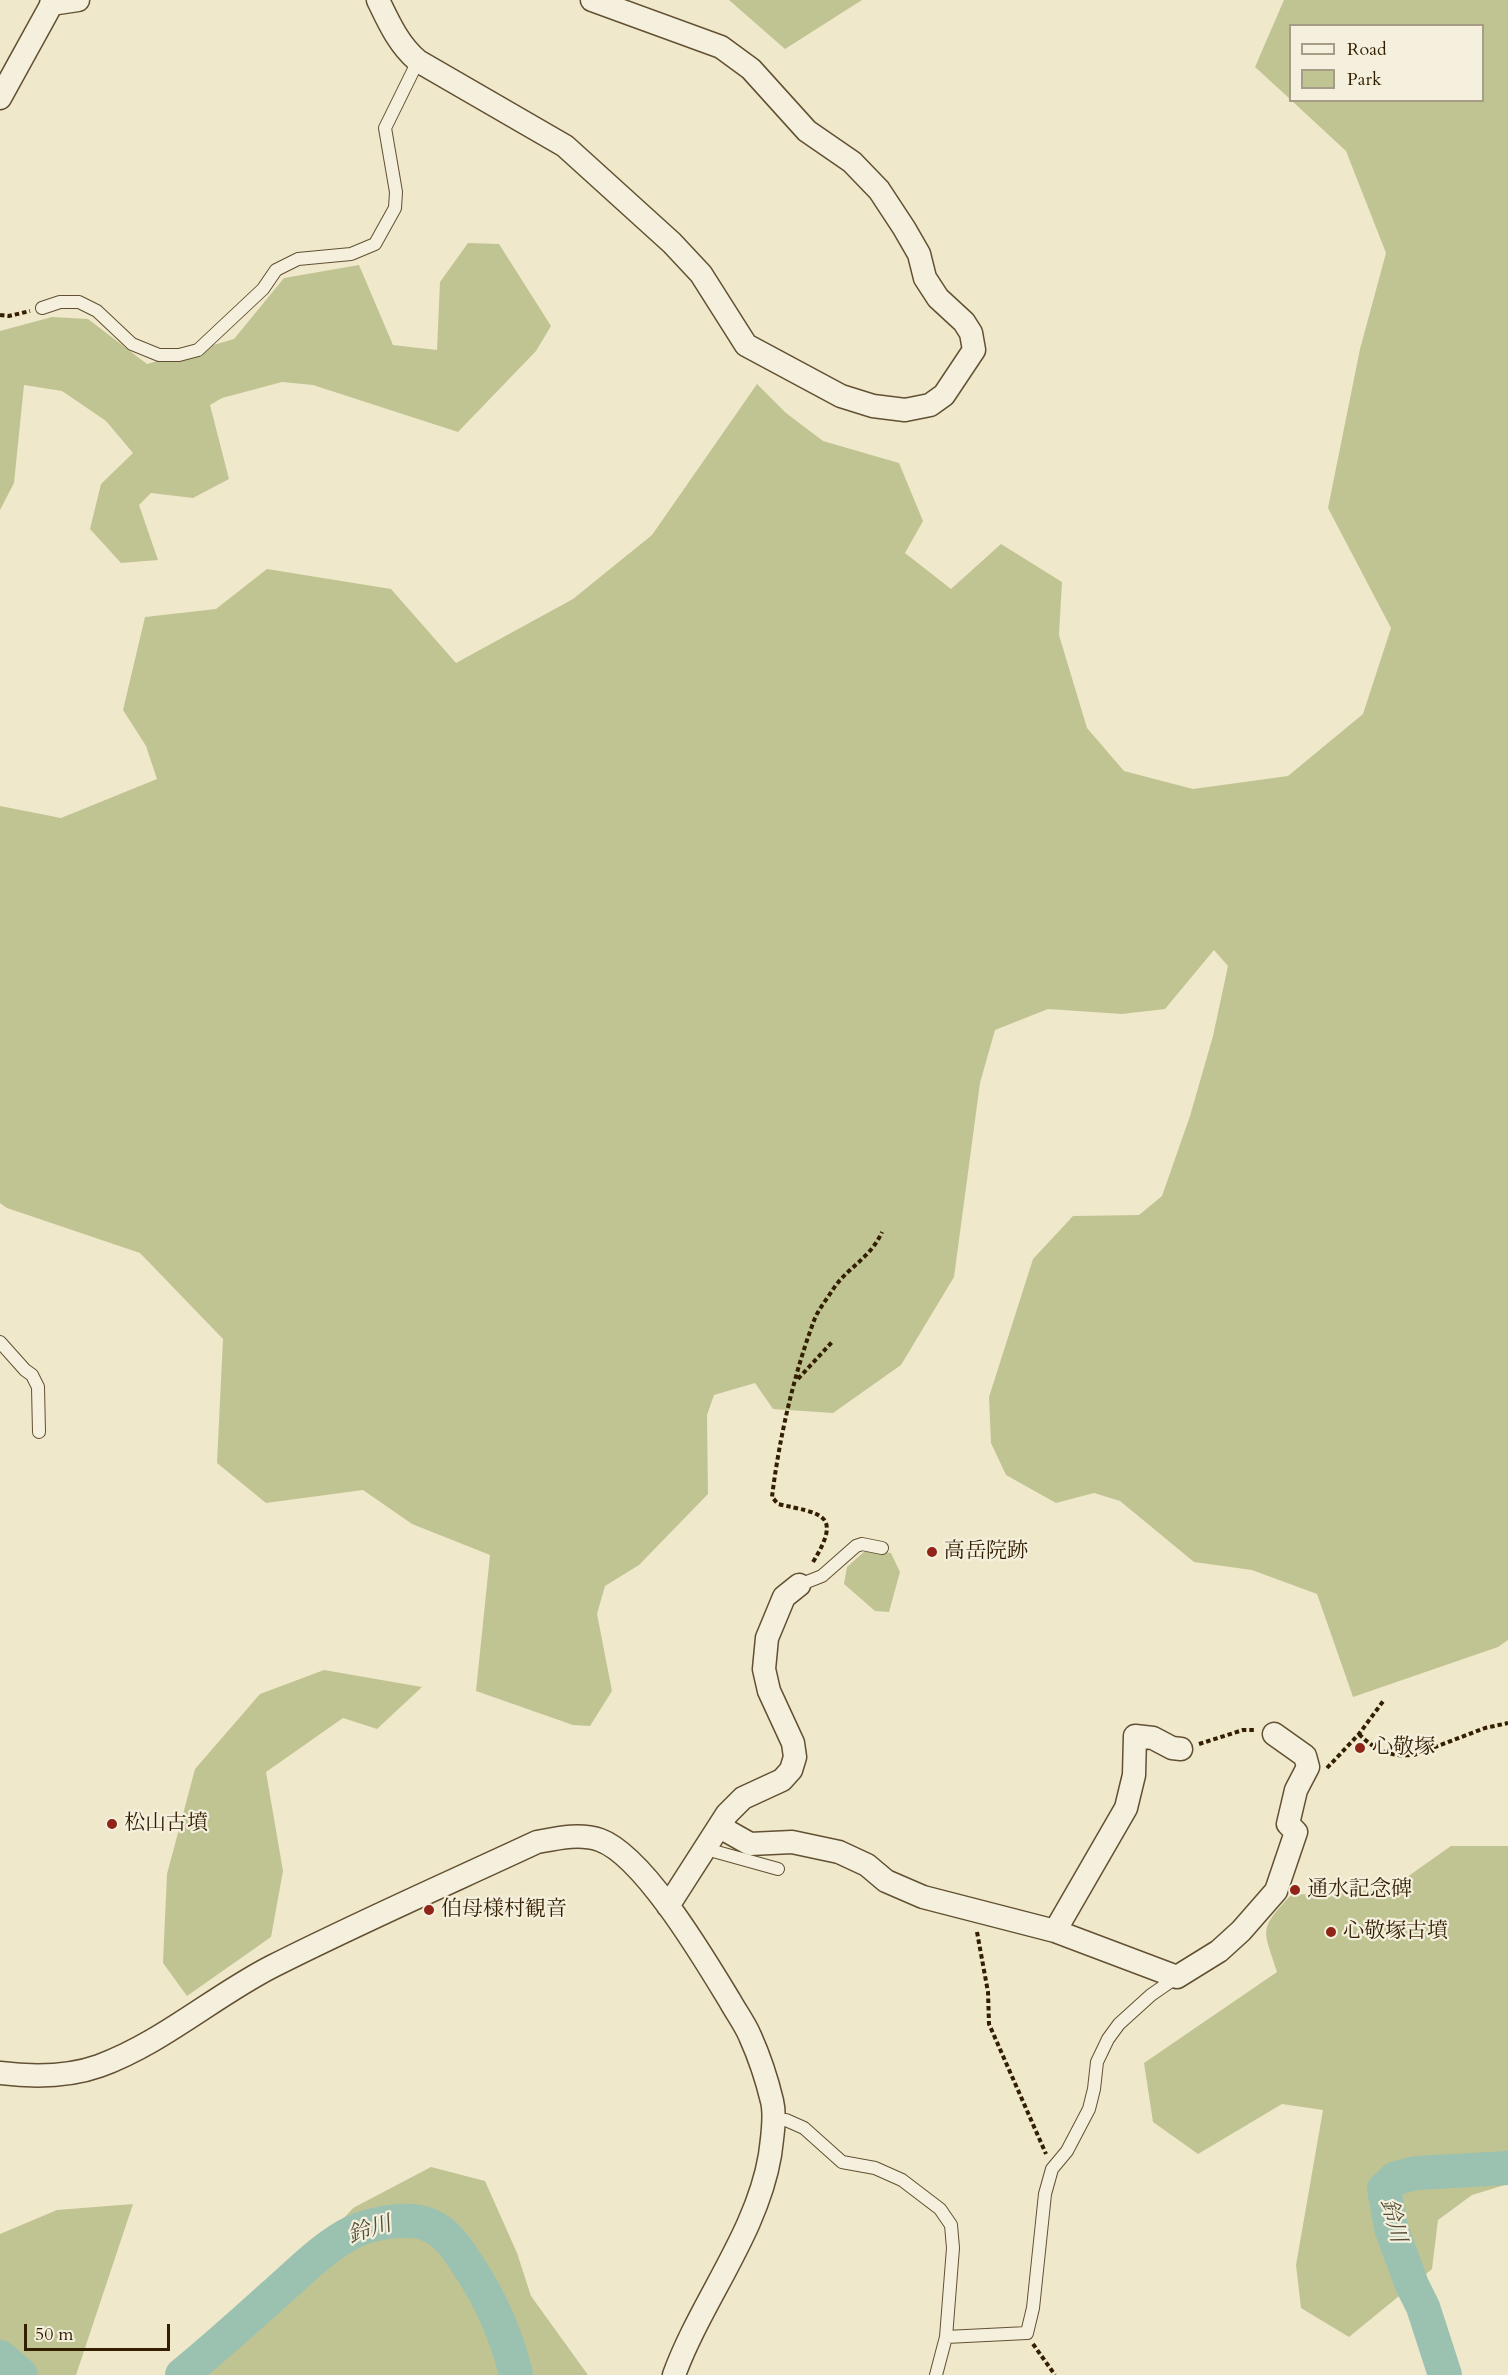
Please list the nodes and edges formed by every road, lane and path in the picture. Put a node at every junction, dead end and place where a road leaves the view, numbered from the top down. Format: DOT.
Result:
graph roads {
  1 [pos="78,0"];
  2 [pos="378,0"];
  3 [pos="592,0"];
  4 [pos="53,2"];
  5 [pos="418,61"];
  6 [pos="0,98"];
  7 [pos="42,308"];
  8 [pos="0,315"];
  9 [pos="882,1232"];
  10 [pos="0,1342"];
  11 [pos="832,1342"];
  12 [pos="796,1380"];
  13 [pos="39,1432"];
  14 [pos="882,1548"];
  15 [pos="799,1585"];
  16 [pos="1384,1700"];
  17 [pos="1508,1723"];
  18 [pos="1274,1734"];
  19 [pos="1359,1734"];
  20 [pos="1181,1749"];
  21 [pos="1324,1770"];
  22 [pos="720,1827"];
  23 [pos="706,1849"];
  24 [pos="778,1869"];
  25 [pos="668,1906"];
  26 [pos="973,1910"];
  27 [pos="1055,1931"];
  28 [pos="1177,1977"];
  29 [pos="0,2073"];
  30 [pos="773,2121"];
  31 [pos="1052,2169"];
  32 [pos="1027,2333"];
  33 [pos="946,2337"];
  34 [pos="674,2375"];
  35 [pos="936,2375"];
  36 [pos="1055,2375"];
  1 -- 4 [label="street"];
  2 -- 5 [label="street"];
  3 -- 5 [label="street"];
  4 -- 6 [label="street"];
  5 -- 7 [label="lane"];
  7 -- 8 [label="path"];
  9 -- 12 [label="path"];
  10 -- 13 [label="lane"];
  11 -- 12 [label="path"];
  12 -- 15 [label="path"];
  14 -- 15 [label="lane"];
  15 -- 22 [label="street"];
  16 -- 19 [label="path"];
  17 -- 19 [label="path"];
  18 -- 20 [label="path"];
  18 -- 28 [label="street"];
  19 -- 21 [label="path"];
  20 -- 27 [label="street"];
  22 -- 23 [label="street"];
  22 -- 26 [label="street"];
  23 -- 24 [label="lane"];
  23 -- 25 [label="street"];
  25 -- 29 [label="street"];
  25 -- 30 [label="street"];
  26 -- 27 [label="street"];
  26 -- 31 [label="path"];
  27 -- 28 [label="street"];
  28 -- 31 [label="lane"];
  30 -- 33 [label="lane"];
  30 -- 34 [label="street"];
  31 -- 32 [label="lane"];
  32 -- 33 [label="lane"];
  32 -- 36 [label="path"];
  33 -- 35 [label="lane"];
}
